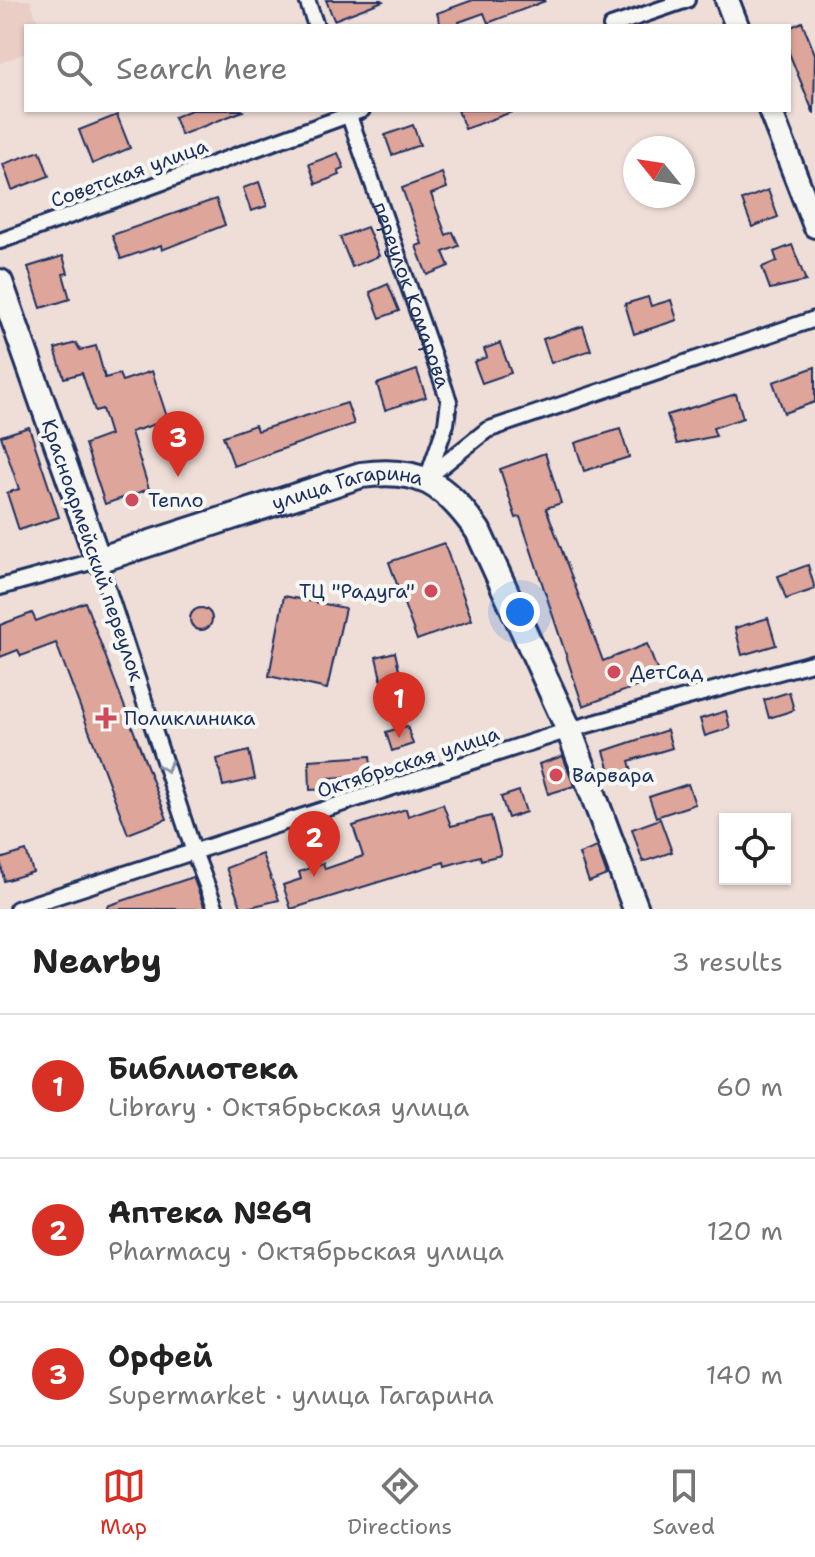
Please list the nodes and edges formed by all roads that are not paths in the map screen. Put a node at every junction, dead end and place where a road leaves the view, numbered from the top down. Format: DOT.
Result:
graph roads {
  1 [pos="307,0"];
  2 [pos="687,0"];
  3 [pos="727,0"];
  4 [pos="315,24"];
  5 [pos="617,24"];
  6 [pos="736,24"];
  7 [pos="353,112"];
  8 [pos="771,112"];
  9 [pos="815,226"];
  10 [pos="0,241"];
  11 [pos="0,282"];
  12 [pos="815,319"];
  13 [pos="427,478"];
  14 [pos="98,560"];
  15 [pos="0,587"];
  16 [pos="815,662"];
  17 [pos="569,730"];
  18 [pos="194,852"];
  19 [pos="17,909"];
  20 [pos="216,909"];
  21 [pos="636,909"];
  1 -- 4 [label="street"];
  2 -- 5 [label="street"];
  3 -- 6 [label="street"];
  7 -- 10 [label="street, Советская улица"];
  7 -- 13 [label="street, переулок Комарова"];
  8 -- 9 [label="street"];
  11 -- 14 [label="main road, Красноармейский переулок"];
  12 -- 13 [label="street, улица Гагарина"];
  13 -- 14 [label="main road, улица Гагарина"];
  13 -- 17 [label="main road"];
  14 -- 15 [label="street, улица Гагарина"];
  14 -- 18 [label="street, Красноармейский переулок, one-way"];
  16 -- 17 [label="street, Октябрьская улица"];
  17 -- 18 [label="street, Октябрьская улица"];
  17 -- 21 [label="main road"];
  18 -- 19 [label="street, Октябрьская улица"];
  18 -- 20 [label="street, Красноармейский переулок"];
}
